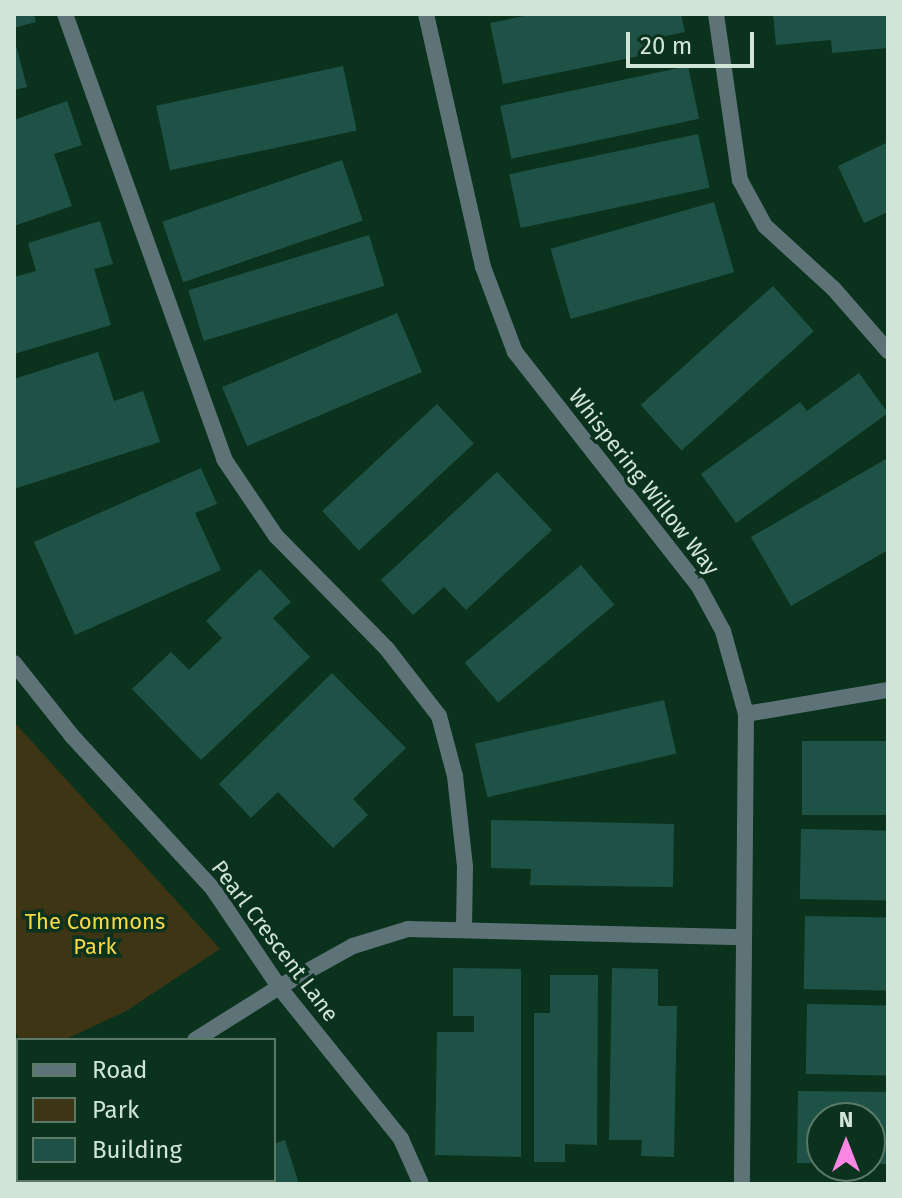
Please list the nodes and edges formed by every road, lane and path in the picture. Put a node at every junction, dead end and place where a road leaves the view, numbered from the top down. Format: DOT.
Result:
graph roads {
  1 [pos="65,14"];
  2 [pos="426,14"];
  3 [pos="716,14"];
  4 [pos="888,351"];
  5 [pos="14,663"];
  6 [pos="888,690"];
  7 [pos="746,714"];
  8 [pos="464,928"];
  9 [pos="743,937"];
  10 [pos="279,987"];
  11 [pos="198,1038"];
  12 [pos="421,1184"];
  13 [pos="742,1184"];
  1 -- 8 [label="street"];
  2 -- 7 [label="street, Whispering Willow Way"];
  3 -- 4 [label="street"];
  5 -- 10 [label="street, Pearl Crescent Lane"];
  6 -- 7 [label="street"];
  7 -- 9 [label="street, Whispering Willow Way"];
  8 -- 9 [label="street"];
  8 -- 10 [label="street"];
  9 -- 13 [label="street, Whispering Willow Way"];
  10 -- 11 [label="street"];
  10 -- 12 [label="street, Pearl Crescent Lane"];
}
